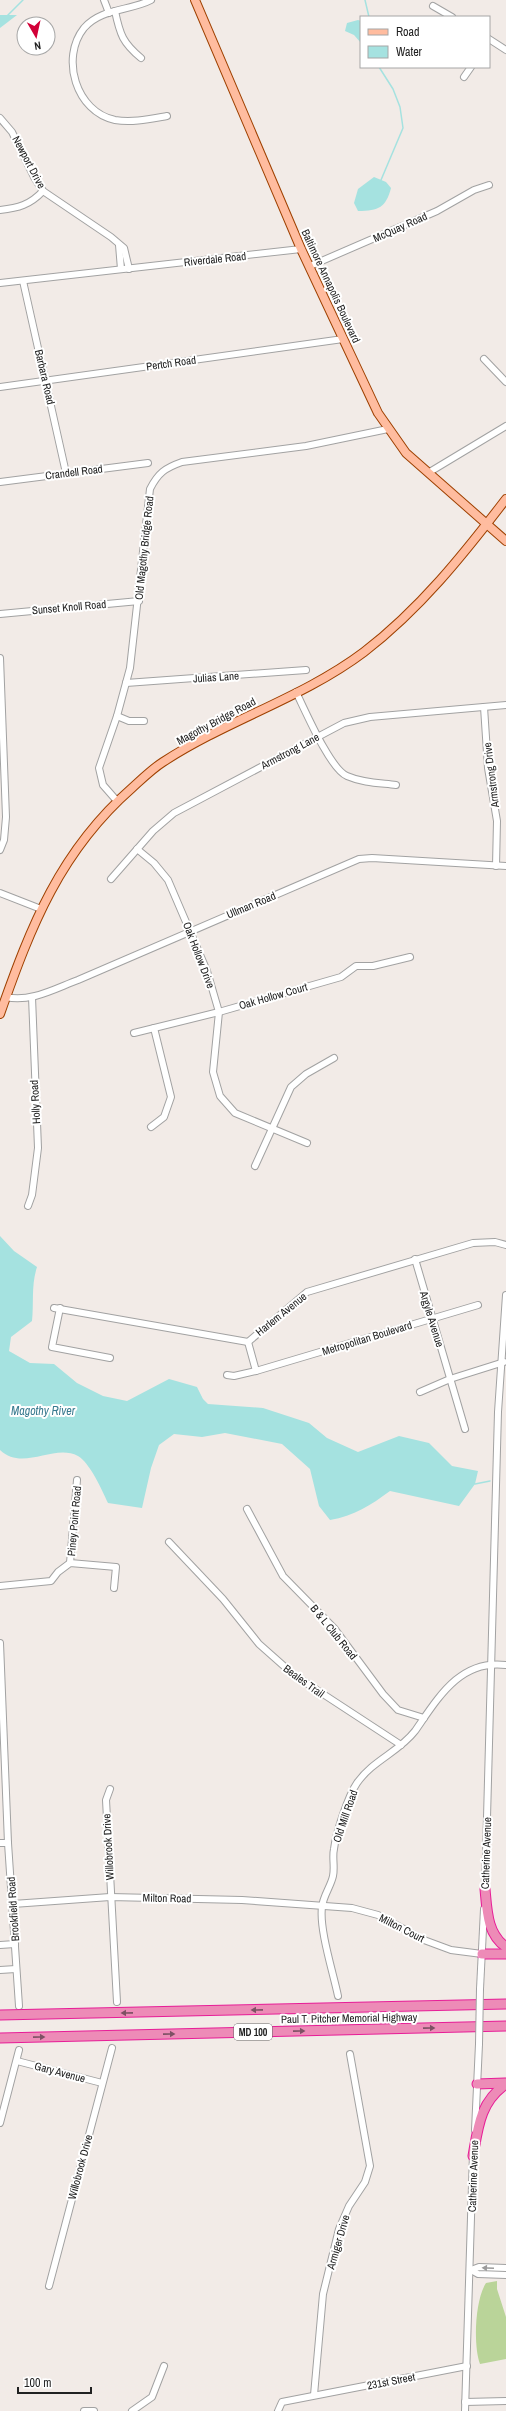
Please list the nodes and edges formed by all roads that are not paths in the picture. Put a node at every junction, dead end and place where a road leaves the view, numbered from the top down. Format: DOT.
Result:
graph roads {
  1 [pos="104,0"];
  2 [pos="151,0"];
  3 [pos="195,0"];
  4 [pos="433,6"];
  5 [pos="112,12"];
  6 [pos="450,16"];
  7 [pos="490,41"];
  8 [pos="506,50"];
  9 [pos="141,58"];
  10 [pos="470,68"];
  11 [pos="464,77"];
  12 [pos="167,116"];
  13 [pos="0,118"];
  14 [pos="489,185"];
  15 [pos="43,192"];
  16 [pos="0,210"];
  17 [pos="119,245"];
  18 [pos="301,249"];
  19 [pos="310,266"];
  20 [pos="129,269"];
  21 [pos="120,270"];
  22 [pos="23,281"];
  23 [pos="0,283"];
  24 [pos="343,339"];
  25 [pos="484,359"];
  26 [pos="46,380"];
  27 [pos="506,382"];
  28 [pos="0,386"];
  29 [pos="506,426"];
  30 [pos="388,429"];
  31 [pos="148,463"];
  32 [pos="66,473"];
  33 [pos="428,473"];
  34 [pos="0,482"];
  35 [pos="506,499"];
  36 [pos="487,524"];
  37 [pos="506,541"];
  38 [pos="139,601"];
  39 [pos="0,614"];
  40 [pos="0,658"];
  41 [pos="306,670"];
  42 [pos="126,683"];
  43 [pos="296,692"];
  44 [pos="506,706"];
  45 [pos="484,707"];
  46 [pos="117,716"];
  47 [pos="144,721"];
  48 [pos="318,736"];
  49 [pos="396,785"];
  50 [pos="117,801"];
  51 [pos="137,849"];
  52 [pos="0,850"];
  53 [pos="496,866"];
  54 [pos="506,866"];
  55 [pos="111,879"];
  56 [pos="0,893"];
  57 [pos="41,909"];
  58 [pos="189,932"];
  59 [pos="410,957"];
  60 [pos="6,997"];
  61 [pos="32,997"];
  62 [pos="219,1012"];
  63 [pos="0,1014"];
  64 [pos="154,1028"];
  65 [pos="134,1033"];
  66 [pos="334,1058"];
  67 [pos="152,1127"];
  68 [pos="273,1129"];
  69 [pos="307,1143"];
  70 [pos="255,1166"];
  71 [pos="28,1206"];
  72 [pos="506,1244"];
  73 [pos="415,1259"];
  74 [pos="506,1295"];
  75 [pos="478,1306"];
  76 [pos="432,1318"];
  77 [pos="248,1342"];
  78 [pos="110,1358"];
  79 [pos="504,1362"];
  80 [pos="256,1371"];
  81 [pos="227,1375"];
  82 [pos="450,1379"];
  83 [pos="420,1392"];
  84 [pos="465,1429"];
  85 [pos="78,1480"];
  86 [pos="247,1509"];
  87 [pos="169,1542"];
  88 [pos="70,1563"];
  89 [pos="0,1586"];
  90 [pos="114,1588"];
  91 [pos="0,1643"];
  92 [pos="0,1659"];
  93 [pos="490,1663"];
  94 [pos="506,1665"];
  95 [pos="424,1718"];
  96 [pos="401,1745"];
  97 [pos="110,1789"];
  98 [pos="0,1843"];
  99 [pos="8,1843"];
  100 [pos="485,1889"];
  101 [pos="110,1897"];
  102 [pos="12,1904"];
  103 [pos="322,1906"];
  104 [pos="15,1944"];
  105 [pos="0,1945"];
  106 [pos="506,1947"];
  107 [pos="482,1954"];
  108 [pos="506,1954"];
  109 [pos="16,1969"];
  110 [pos="0,1970"];
  111 [pos="338,1996"];
  112 [pos="117,2002"];
  113 [pos="506,2004"];
  114 [pos="19,2006"];
  115 [pos="0,2015"];
  116 [pos="506,2026"];
  117 [pos="0,2038"];
  118 [pos="112,2048"];
  119 [pos="20,2050"];
  120 [pos="350,2054"];
  121 [pos="17,2061"];
  122 [pos="102,2083"];
  123 [pos="477,2084"];
  124 [pos="506,2084"];
  125 [pos="0,2123"];
  126 [pos="473,2156"];
  127 [pos="506,2268"];
  128 [pos="471,2270"];
  129 [pos="484,2274"];
  130 [pos="506,2275"];
  131 [pos="49,2286"];
  132 [pos="470,2288"];
  133 [pos="164,2366"];
  134 [pos="468,2366"];
  135 [pos="314,2395"];
  136 [pos="506,2401"];
  137 [pos="466,2402"];
  138 [pos="84,2411"];
  139 [pos="94,2411"];
  140 [pos="132,2411"];
  141 [pos="278,2411"];
  142 [pos="466,2411"];
  1 -- 5 [label="street"];
  2 -- 5 [label="street"];
  3 -- 18 [label="main road, Baltimore Annapolis Boulevard"];
  4 -- 6 [label="street"];
  5 -- 9 [label="street"];
  5 -- 12 [label="street"];
  7 -- 8 [label="street"];
  10 -- 11 [label="street"];
  13 -- 15 [label="street, Newport Drive"];
  14 -- 19 [label="street, McQuay Road"];
  15 -- 16 [label="street"];
  15 -- 17 [label="street, Newport Drive"];
  17 -- 20 [label="street, Newport Drive"];
  17 -- 21 [label="street"];
  18 -- 19 [label="main road, Baltimore Annapolis Boulevard"];
  18 -- 20 [label="street, Riverdale Road"];
  19 -- 24 [label="main road, Baltimore Annapolis Boulevard"];
  20 -- 21 [label="street, Riverdale Road"];
  21 -- 22 [label="street"];
  22 -- 23 [label="street"];
  22 -- 26 [label="street, Barbara Road"];
  24 -- 26 [label="street, Pertch Road"];
  24 -- 30 [label="main road, Baltimore Annapolis Boulevard"];
  25 -- 27 [label="street"];
  26 -- 28 [label="street, Pertch Road"];
  26 -- 32 [label="street, Barbara Road"];
  29 -- 33 [label="street"];
  30 -- 33 [label="main road, Baltimore Annapolis Boulevard"];
  30 -- 38 [label="street, Old Magothy Bridge Road"];
  31 -- 32 [label="street, Crandell Road"];
  32 -- 34 [label="street, Crandell Road"];
  33 -- 36 [label="main road, Baltimore Annapolis Boulevard"];
  35 -- 36 [label="main road, Magothy Bridge Road"];
  36 -- 37 [label="main road, Baltimore Annapolis Boulevard"];
  36 -- 43 [label="main road, Magothy Bridge Road"];
  38 -- 39 [label="street, Sunset Knoll Road"];
  38 -- 42 [label="street, Old Magothy Bridge Road"];
  40 -- 52 [label="street"];
  41 -- 42 [label="street, Julias Lane"];
  42 -- 46 [label="street, Old Magothy Bridge Road"];
  43 -- 48 [label="street"];
  43 -- 50 [label="main road, Magothy Bridge Road"];
  44 -- 45 [label="street, Armstrong Lane"];
  45 -- 48 [label="street, Armstrong Lane"];
  45 -- 53 [label="street, Armstrong Drive"];
  46 -- 47 [label="street"];
  46 -- 50 [label="street, Old Magothy Bridge Road"];
  48 -- 49 [label="street"];
  48 -- 51 [label="street, Armstrong Lane"];
  50 -- 57 [label="main road, Magothy Bridge Road"];
  51 -- 55 [label="street, Armstrong Lane"];
  51 -- 58 [label="street, Oak Hollow Drive"];
  53 -- 54 [label="street, Ullman Road"];
  53 -- 58 [label="street, Ullman Road"];
  56 -- 57 [label="street"];
  57 -- 60 [label="main road, Magothy Bridge Road"];
  58 -- 61 [label="street, Ullman Road"];
  58 -- 62 [label="street, Oak Hollow Drive"];
  59 -- 62 [label="street, Oak Hollow Court"];
  60 -- 61 [label="street, Ullman Road"];
  60 -- 63 [label="main road, Magothy Bridge Road"];
  61 -- 71 [label="street, Holly Road"];
  62 -- 64 [label="street, Oak Hollow Court"];
  62 -- 68 [label="street, Oak Hollow Drive"];
  64 -- 65 [label="street, Oak Hollow Court"];
  64 -- 67 [label="street"];
  66 -- 68 [label="street"];
  68 -- 69 [label="street, Oak Hollow Drive"];
  68 -- 70 [label="street"];
  72 -- 73 [label="street, Harlem Avenue"];
  73 -- 76 [label="street, Argyle Avenue"];
  73 -- 77 [label="street, Harlem Avenue"];
  74 -- 79 [label="street, Catherine Avenue"];
  75 -- 76 [label="street, Metropolitan Boulevard"];
  76 -- 80 [label="street, Metropolitan Boulevard"];
  76 -- 82 [label="street, Argyle Avenue"];
  77 -- 78 [label="street, Harlem Avenue"];
  77 -- 80 [label="street"];
  79 -- 82 [label="street"];
  79 -- 93 [label="street, Catherine Avenue"];
  80 -- 81 [label="street, Metropolitan Boulevard"];
  82 -- 83 [label="street"];
  82 -- 84 [label="street, Argyle Avenue"];
  85 -- 88 [label="street, Piney Point Road"];
  86 -- 95 [label="street, B & L Club Road"];
  87 -- 96 [label="street, Beales Trail"];
  88 -- 89 [label="street"];
  88 -- 90 [label="street"];
  91 -- 92 [label="street, Brookfield Road"];
  92 -- 99 [label="street, Brookfield Road"];
  93 -- 94 [label="street, Old Mill Road"];
  93 -- 95 [label="street, Old Mill Road"];
  93 -- 100 [label="street, Catherine Avenue"];
  95 -- 96 [label="street, Old Mill Road"];
  96 -- 103 [label="street, Old Mill Road"];
  97 -- 101 [label="street, Willobrook Drive"];
  98 -- 99 [label="street"];
  99 -- 102 [label="street, Brookfield Road"];
  100 -- 106 [label="highway"];
  100 -- 107 [label="street, Catherine Avenue"];
  101 -- 102 [label="street, Milton Road"];
  101 -- 103 [label="street, Milton Road"];
  101 -- 112 [label="street, Willobrook Drive"];
  102 -- 104 [label="street, Brookfield Road"];
  103 -- 107 [label="street, Milton Court"];
  103 -- 111 [label="street, Old Mill Road"];
  104 -- 105 [label="street"];
  104 -- 109 [label="street, Brookfield Road"];
  107 -- 108 [label="highway"];
  107 -- 123 [label="street, Catherine Avenue, bridge"];
  109 -- 110 [label="street"];
  109 -- 114 [label="street, Brookfield Road"];
  113 -- 115 [label="highway, Paul T. Pitcher Memorial Highway / MD 100, one-way"];
  117 -- 116 [label="highway, Paul T. Pitcher Memorial Highway / MD 100, one-way"];
  118 -- 122 [label="street, Willobrook Drive"];
  119 -- 121 [label="street"];
  120 -- 135 [label="street, Armiger Drive"];
  121 -- 122 [label="street, Gary Avenue"];
  121 -- 125 [label="street"];
  122 -- 131 [label="street, Willobrook Drive"];
  123 -- 124 [label="highway"];
  123 -- 126 [label="street, Catherine Avenue"];
  124 -- 126 [label="highway"];
  126 -- 128 [label="street, Catherine Avenue"];
  127 -- 128 [label="street, one-way"];
  128 -- 129 [label="street"];
  128 -- 132 [label="street, Catherine Avenue"];
  129 -- 130 [label="street"];
  129 -- 132 [label="street"];
  132 -- 134 [label="street, Catherine Avenue"];
  133 -- 140 [label="street"];
  134 -- 135 [label="street, 231st Street"];
  134 -- 137 [label="street, Catherine Avenue"];
  135 -- 141 [label="street"];
  136 -- 137 [label="street"];
  137 -- 142 [label="street, Catherine Avenue"];
  138 -- 139 [label="street"];
}
